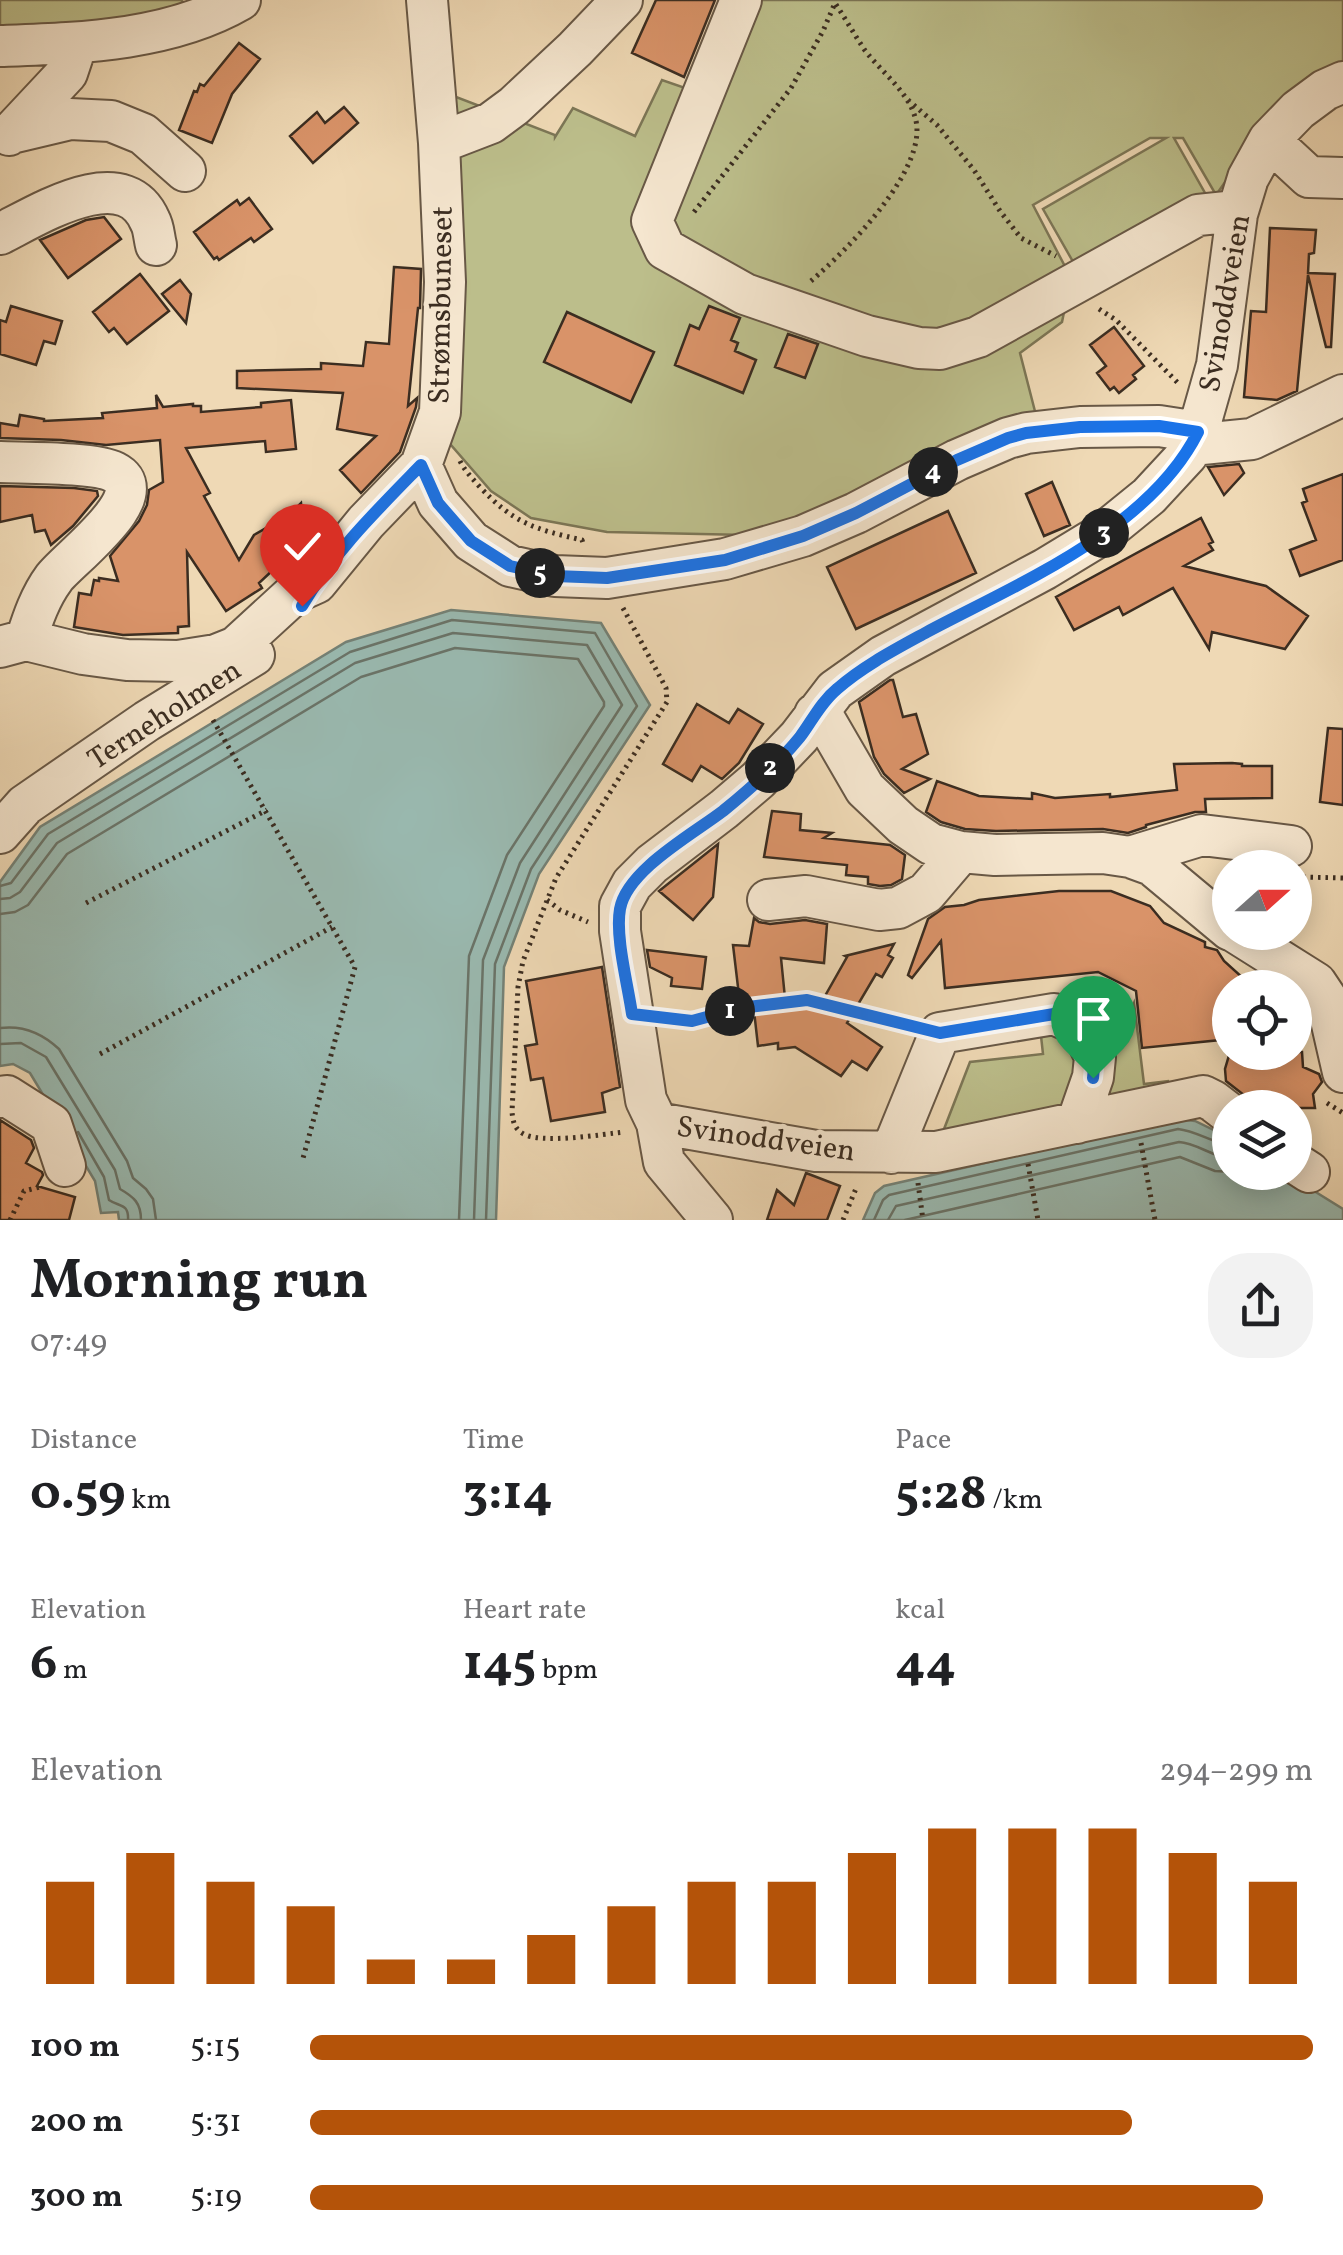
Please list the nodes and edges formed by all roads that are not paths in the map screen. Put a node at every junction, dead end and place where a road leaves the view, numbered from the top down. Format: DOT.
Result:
graph roads {
  1 [pos="240,0"];
  2 [pos="427,0"];
  3 [pos="622,0"];
  4 [pos="741,0"];
  5 [pos="77,44"];
  6 [pos="0,46"];
  7 [pos="1343,82"];
  8 [pos="5,138"];
  9 [pos="1269,140"];
  10 [pos="439,143"];
  11 [pos="185,171"];
  12 [pos="1343,178"];
  13 [pos="1236,214"];
  14 [pos="0,234"];
  15 [pos="156,245"];
  16 [pos="1343,394"];
  17 [pos="1199,429"];
  18 [pos="0,462"];
  19 [pos="440,462"];
  20 [pos="316,583"];
  21 [pos="13,644"];
  22 [pos="815,714"];
  23 [pos="0,833"];
  24 [pos="1257,850"];
  25 [pos="960,852"];
  26 [pos="1130,857"];
  27 [pos="768,900"];
  28 [pos="1212,915"];
  29 [pos="1263,950"];
  30 [pos="1343,1072"];
  31 [pos="0,1098"];
  32 [pos="1212,1100"];
  33 [pos="657,1123"];
  34 [pos="1077,1123"];
  35 [pos="904,1164"];
  36 [pos="65,1166"];
  37 [pos="712,1220"];
  1 -- 5 [label="street"];
  2 -- 10 [label="street, Strømsbuneset"];
  3 -- 10 [label="street"];
  4 -- 13 [label="street"];
  5 -- 6 [label="street"];
  5 -- 8 [label="street"];
  7 -- 9 [label="street, Svinoddveien"];
  8 -- 11 [label="street"];
  9 -- 12 [label="street"];
  9 -- 13 [label="street, Svinoddveien"];
  10 -- 19 [label="street, Strømsbuneset"];
  13 -- 17 [label="street, Svinoddveien"];
  14 -- 15 [label="street"];
  16 -- 17 [label="street"];
  17 -- 19 [label="street"];
  17 -- 22 [label="street, Svinoddveien"];
  18 -- 21 [label="street"];
  19 -- 20 [label="street, Strømsbuneset"];
  20 -- 21 [label="street, Strømsbuneset"];
  20 -- 23 [label="street, Terneholmen"];
  22 -- 25 [label="street"];
  22 -- 33 [label="street, Svinoddveien"];
  24 -- 26 [label="street"];
  25 -- 26 [label="street"];
  25 -- 27 [label="street"];
  26 -- 28 [label="street"];
  29 -- 30 [label="street"];
  31 -- 36 [label="street"];
  32 -- 34 [label="street, Svinoddveien"];
  33 -- 35 [label="street, Svinoddveien"];
  33 -- 37 [label="street"];
  34 -- 35 [label="street, Svinoddveien"];
  34 -- 35 [label="street"];
}
